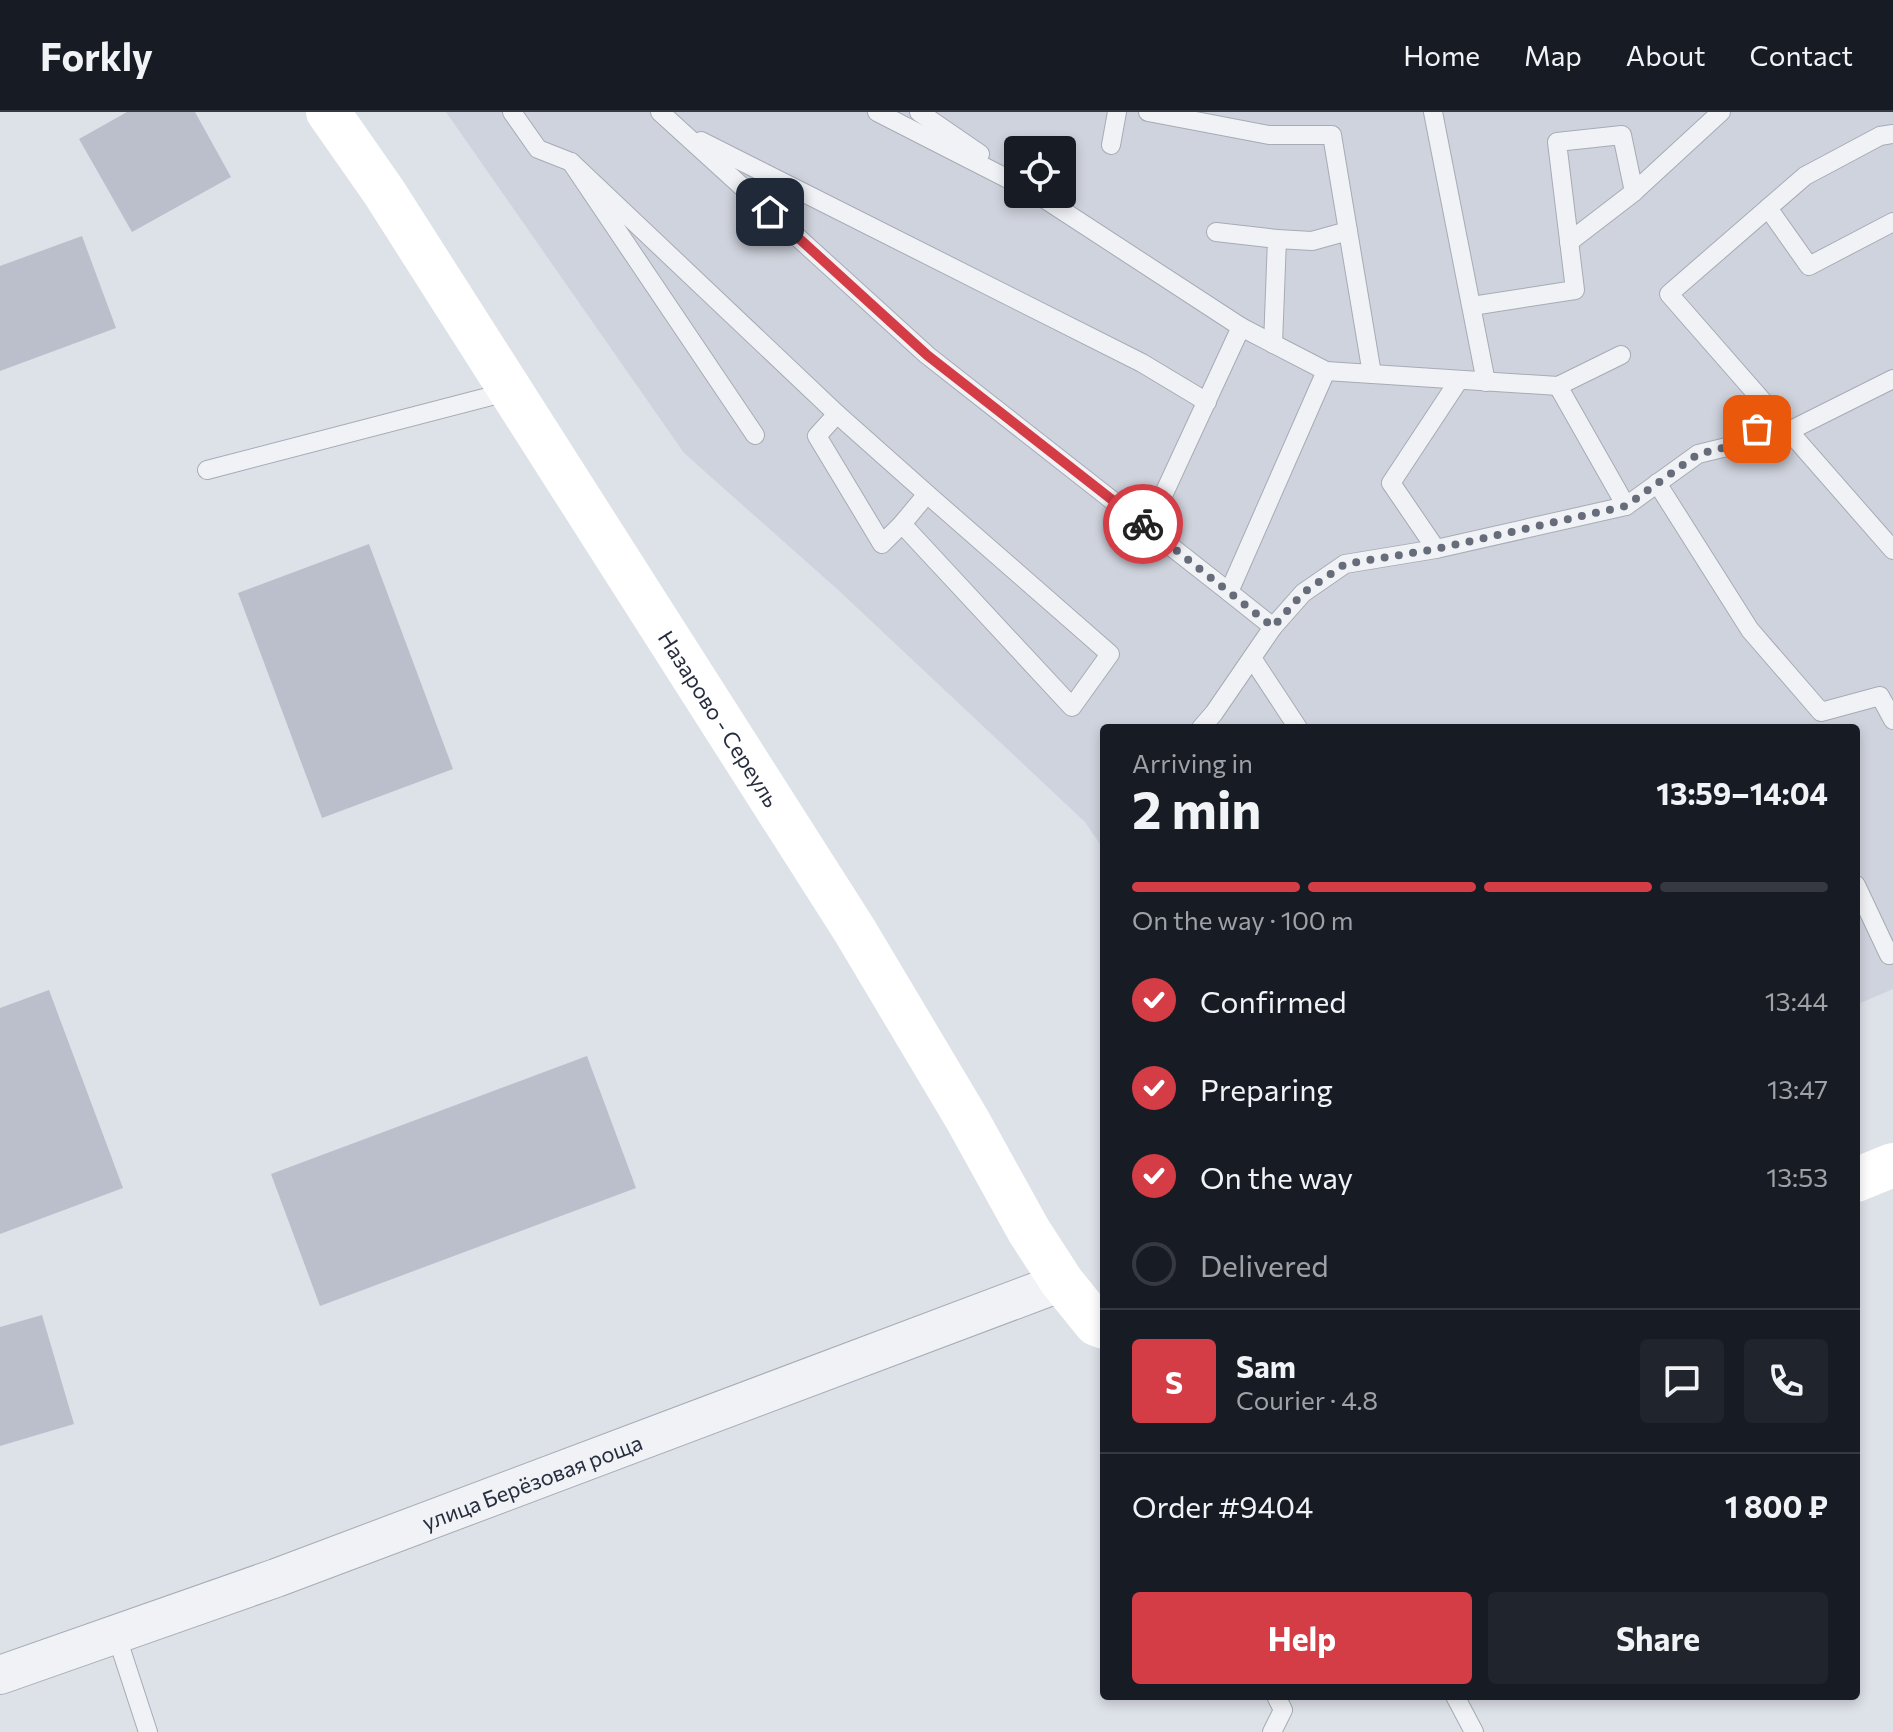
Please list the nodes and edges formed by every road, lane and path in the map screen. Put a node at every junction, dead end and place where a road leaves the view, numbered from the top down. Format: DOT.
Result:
graph roads {
  1 [pos="328,112"];
  2 [pos="512,112"];
  3 [pos="660,112"];
  4 [pos="877,112"];
  5 [pos="919,112"];
  6 [pos="1117,112"];
  7 [pos="1148,112"];
  8 [pos="1433,112"];
  9 [pos="1721,112"];
  10 [pos="680,131"];
  11 [pos="1893,134"];
  12 [pos="1111,145"];
  13 [pos="571,162"];
  14 [pos="1004,172"];
  15 [pos="1004,175"];
  16 [pos="1634,192"];
  17 [pos="1058,208"];
  18 [pos="1768,208"];
  19 [pos="1893,222"];
  20 [pos="1348,231"];
  21 [pos="1216,232"];
  22 [pos="1277,239"];
  23 [pos="1569,242"];
  24 [pos="1472,306"];
  25 [pos="1241,327"];
  26 [pos="1273,344"];
  27 [pos="1621,355"];
  28 [pos="1326,371"];
  29 [pos="1372,374"];
  30 [pos="1893,379"];
  31 [pos="1459,380"];
  32 [pos="1486,382"];
  33 [pos="1558,386"];
  34 [pos="511,391"];
  35 [pos="1207,402"];
  36 [pos="837,414"];
  37 [pos="1774,414"];
  38 [pos="1789,431"];
  39 [pos="755,435"];
  40 [pos="207,470"];
  41 [pos="1657,483"];
  42 [pos="927,494"];
  43 [pos="1626,506"];
  44 [pos="902,524"];
  45 [pos="1148,528"];
  46 [pos="1436,549"];
  47 [pos="1893,550"];
  48 [pos="1229,592"];
  49 [pos="1273,627"];
  50 [pos="1252,658"];
  51 [pos="1815,720"];
  52 [pos="1893,720"];
  53 [pos="1204,724"];
  54 [pos="1295,724"];
  55 [pos="1860,893"];
  56 [pos="1889,955"];
  57 [pos="1893,1165"];
  58 [pos="1860,1178"];
  59 [pos="1062,1282"];
  60 [pos="1100,1326"];
  61 [pos="116,1634"];
  62 [pos="0,1675"];
  63 [pos="1457,1700"];
  64 [pos="1280,1703"];
  65 [pos="148,1732"];
  66 [pos="1272,1732"];
  67 [pos="1291,1732"];
  68 [pos="1474,1732"];
  1 -- 34 [label="street, Назарово - Сереуль"];
  2 -- 13 [label="lane"];
  3 -- 10 [label="lane"];
  4 -- 15 [label="lane"];
  5 -- 14 [label="lane"];
  6 -- 12 [label="lane"];
  7 -- 20 [label="lane"];
  8 -- 24 [label="lane"];
  9 -- 16 [label="lane"];
  10 -- 35 [label="lane"];
  10 -- 45 [label="lane"];
  11 -- 18 [label="lane"];
  13 -- 36 [label="lane"];
  13 -- 39 [label="lane"];
  16 -- 23 [label="lane"];
  16 -- 23 [label="lane"];
  17 -- 25 [label="lane"];
  18 -- 19 [label="lane"];
  18 -- 37 [label="lane"];
  20 -- 22 [label="lane"];
  20 -- 29 [label="lane"];
  21 -- 22 [label="lane"];
  22 -- 26 [label="lane"];
  23 -- 24 [label="lane"];
  24 -- 32 [label="lane"];
  25 -- 26 [label="lane"];
  25 -- 35 [label="lane"];
  26 -- 28 [label="lane"];
  27 -- 33 [label="lane"];
  28 -- 29 [label="lane"];
  28 -- 48 [label="lane"];
  29 -- 31 [label="lane"];
  30 -- 38 [label="lane"];
  31 -- 32 [label="lane"];
  31 -- 46 [label="lane"];
  32 -- 33 [label="lane"];
  33 -- 43 [label="lane"];
  34 -- 40 [label="lane"];
  34 -- 59 [label="street, Назарово - Сереуль"];
  35 -- 45 [label="lane"];
  36 -- 42 [label="lane"];
  36 -- 44 [label="lane"];
  37 -- 38 [label="lane"];
  37 -- 41 [label="lane"];
  38 -- 47 [label="lane"];
  41 -- 43 [label="lane"];
  41 -- 51 [label="lane"];
  42 -- 44 [label="lane"];
  42 -- 44 [label="lane"];
  43 -- 46 [label="lane"];
  45 -- 48 [label="lane"];
  46 -- 49 [label="lane"];
  48 -- 49 [label="lane"];
  49 -- 50 [label="lane"];
  50 -- 53 [label="lane"];
  50 -- 54 [label="lane"];
  51 -- 52 [label="lane"];
  55 -- 56 [label="lane"];
  57 -- 58 [label="street"];
  59 -- 60 [label="street, Назарово - Сереуль"];
  59 -- 61 [label="street, улица Берёзовая роща"];
  61 -- 62 [label="street, улица Берёзовая роща"];
  61 -- 65 [label="lane"];
  63 -- 68 [label="lane"];
  64 -- 66 [label="lane"];
  64 -- 67 [label="lane"];
}
